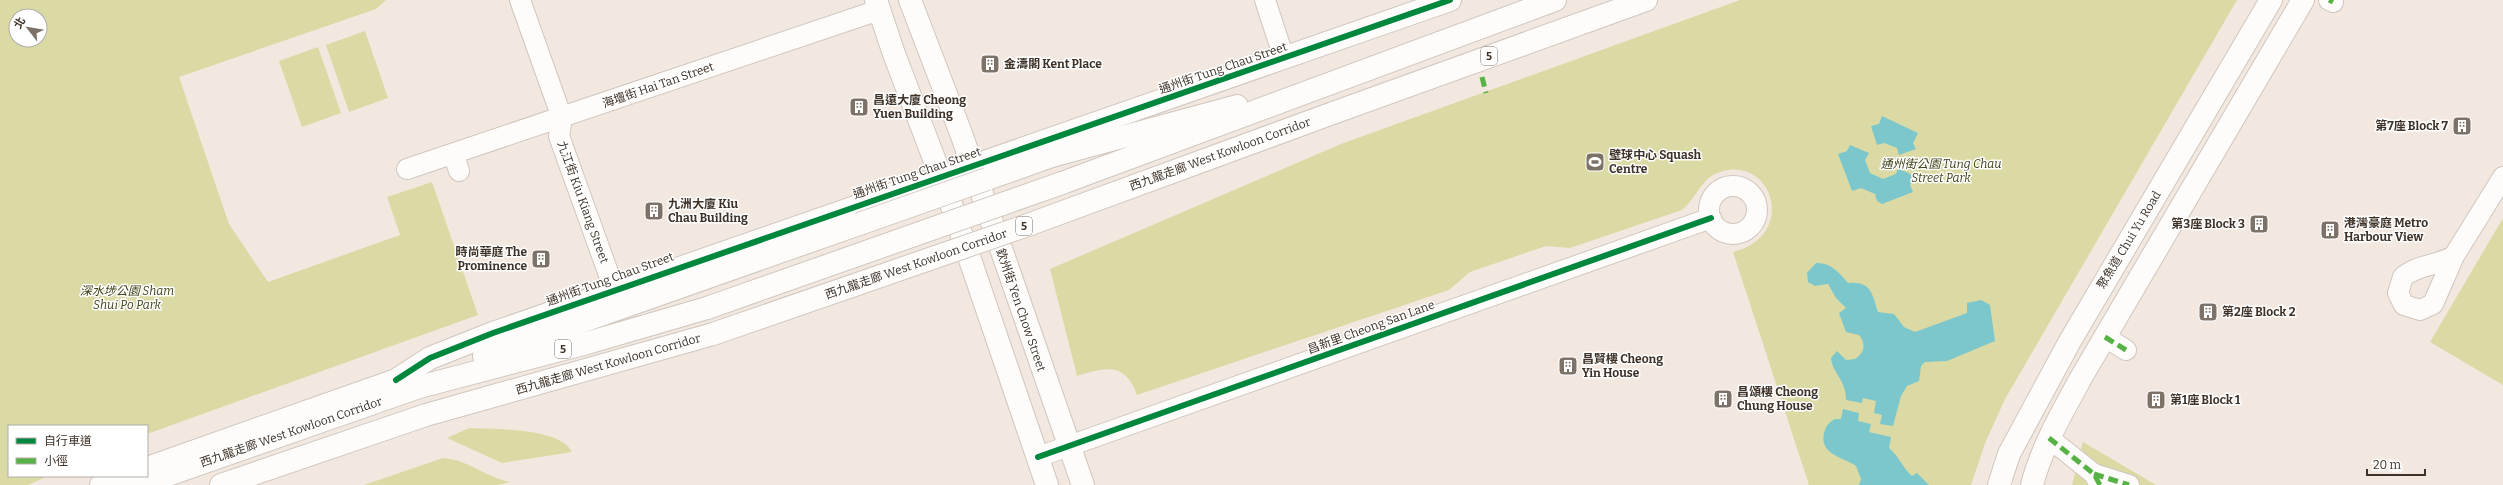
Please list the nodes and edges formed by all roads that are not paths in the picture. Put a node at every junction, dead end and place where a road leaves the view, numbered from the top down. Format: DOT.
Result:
graph roads {
  1 [pos="520,0"];
  2 [pos="910,0"];
  3 [pos="1265,0"];
  4 [pos="1450,0"];
  5 [pos="1555,0"];
  6 [pos="1646,0"];
  7 [pos="2271,0"];
  8 [pos="2303,0"];
  9 [pos="878,5"];
  10 [pos="1284,58"];
  11 [pos="1322,85"];
  12 [pos="562,118"];
  13 [pos="971,166"];
  14 [pos="407,170"];
  15 [pos="2503,177"];
  16 [pos="940,178"];
  17 [pos="1711,218"];
  18 [pos="2454,256"];
  19 [pos="614,290"];
  20 [pos="2105,337"];
  21 [pos="2126,350"];
  22 [pos="396,380"];
  23 [pos="2049,438"];
  24 [pos="1070,445"];
  25 [pos="1038,457"];
  26 [pos="148,468"];
  27 [pos="123,477"];
  28 [pos="2097,480"];
  29 [pos="101,485"];
  30 [pos="140,485"];
  31 [pos="221,485"];
  32 [pos="1047,485"];
  33 [pos="1083,485"];
  34 [pos="1999,485"];
  35 [pos="2032,485"];
  36 [pos="2129,485"];
  1 -- 12 [label="street, 九江街 Kiu Kiang Street"];
  2 -- 9 [label="main road, 海壇街 Hai Tan Street"];
  2 -- 13 [label="main road, 欽州街 Yen Chow Street"];
  3 -- 10 [label="street"];
  4 -- 10 [label="main road, 通州街 Tung Chau Street"];
  5 -- 11 [label="main road, 西九龍走廊 West Kowloon Corridor / 5"];
  6 -- 31 [label="main road, 西九龍走廊 West Kowloon Corridor / 5, bridge"];
  7 -- 34 [label="main road, 聚魚道 Chui Yu Road"];
  8 -- 20 [label="main road"];
  9 -- 12 [label="street, 海壇街 Hai Tan Street"];
  9 -- 16 [label="main road"];
  10 -- 13 [label="main road, 通州街 Tung Chau Street"];
  11 -- 22 [label="main road, bridge"];
  11 -- 30 [label="main road, 西九龍走廊 West Kowloon Corridor / 5, bridge"];
  12 -- 14 [label="street, 海壇街 Hai Tan Street"];
  12 -- 19 [label="street, 九江街 Kiu Kiang Street"];
  13 -- 16 [label="main road, 通州街 Tung Chau Street"];
  13 -- 24 [label="main road, 欽州街 Yen Chow Street"];
  15 -- 18 [label="street"];
  16 -- 19 [label="main road, 通州街 Tung Chau Street"];
  16 -- 25 [label="main road"];
  17 -- 24 [label="street, 昌新里 Cheong San Lane"];
  19 -- 22 [label="main road, 通州街 Tung Chau Street"];
  20 -- 21 [label="street"];
  20 -- 23 [label="main road"];
  22 -- 26 [label="main road, 通州街 Tung Chau Street"];
  23 -- 28 [label="street"];
  23 -- 35 [label="main road"];
  24 -- 25 [label="street, 昌新里 Cheong San Lane"];
  24 -- 33 [label="main road, 欽州街 Yen Chow Street"];
  25 -- 32 [label="main road"];
  27 -- 29 [label="main road"];
  28 -- 36 [label="street"];
}
